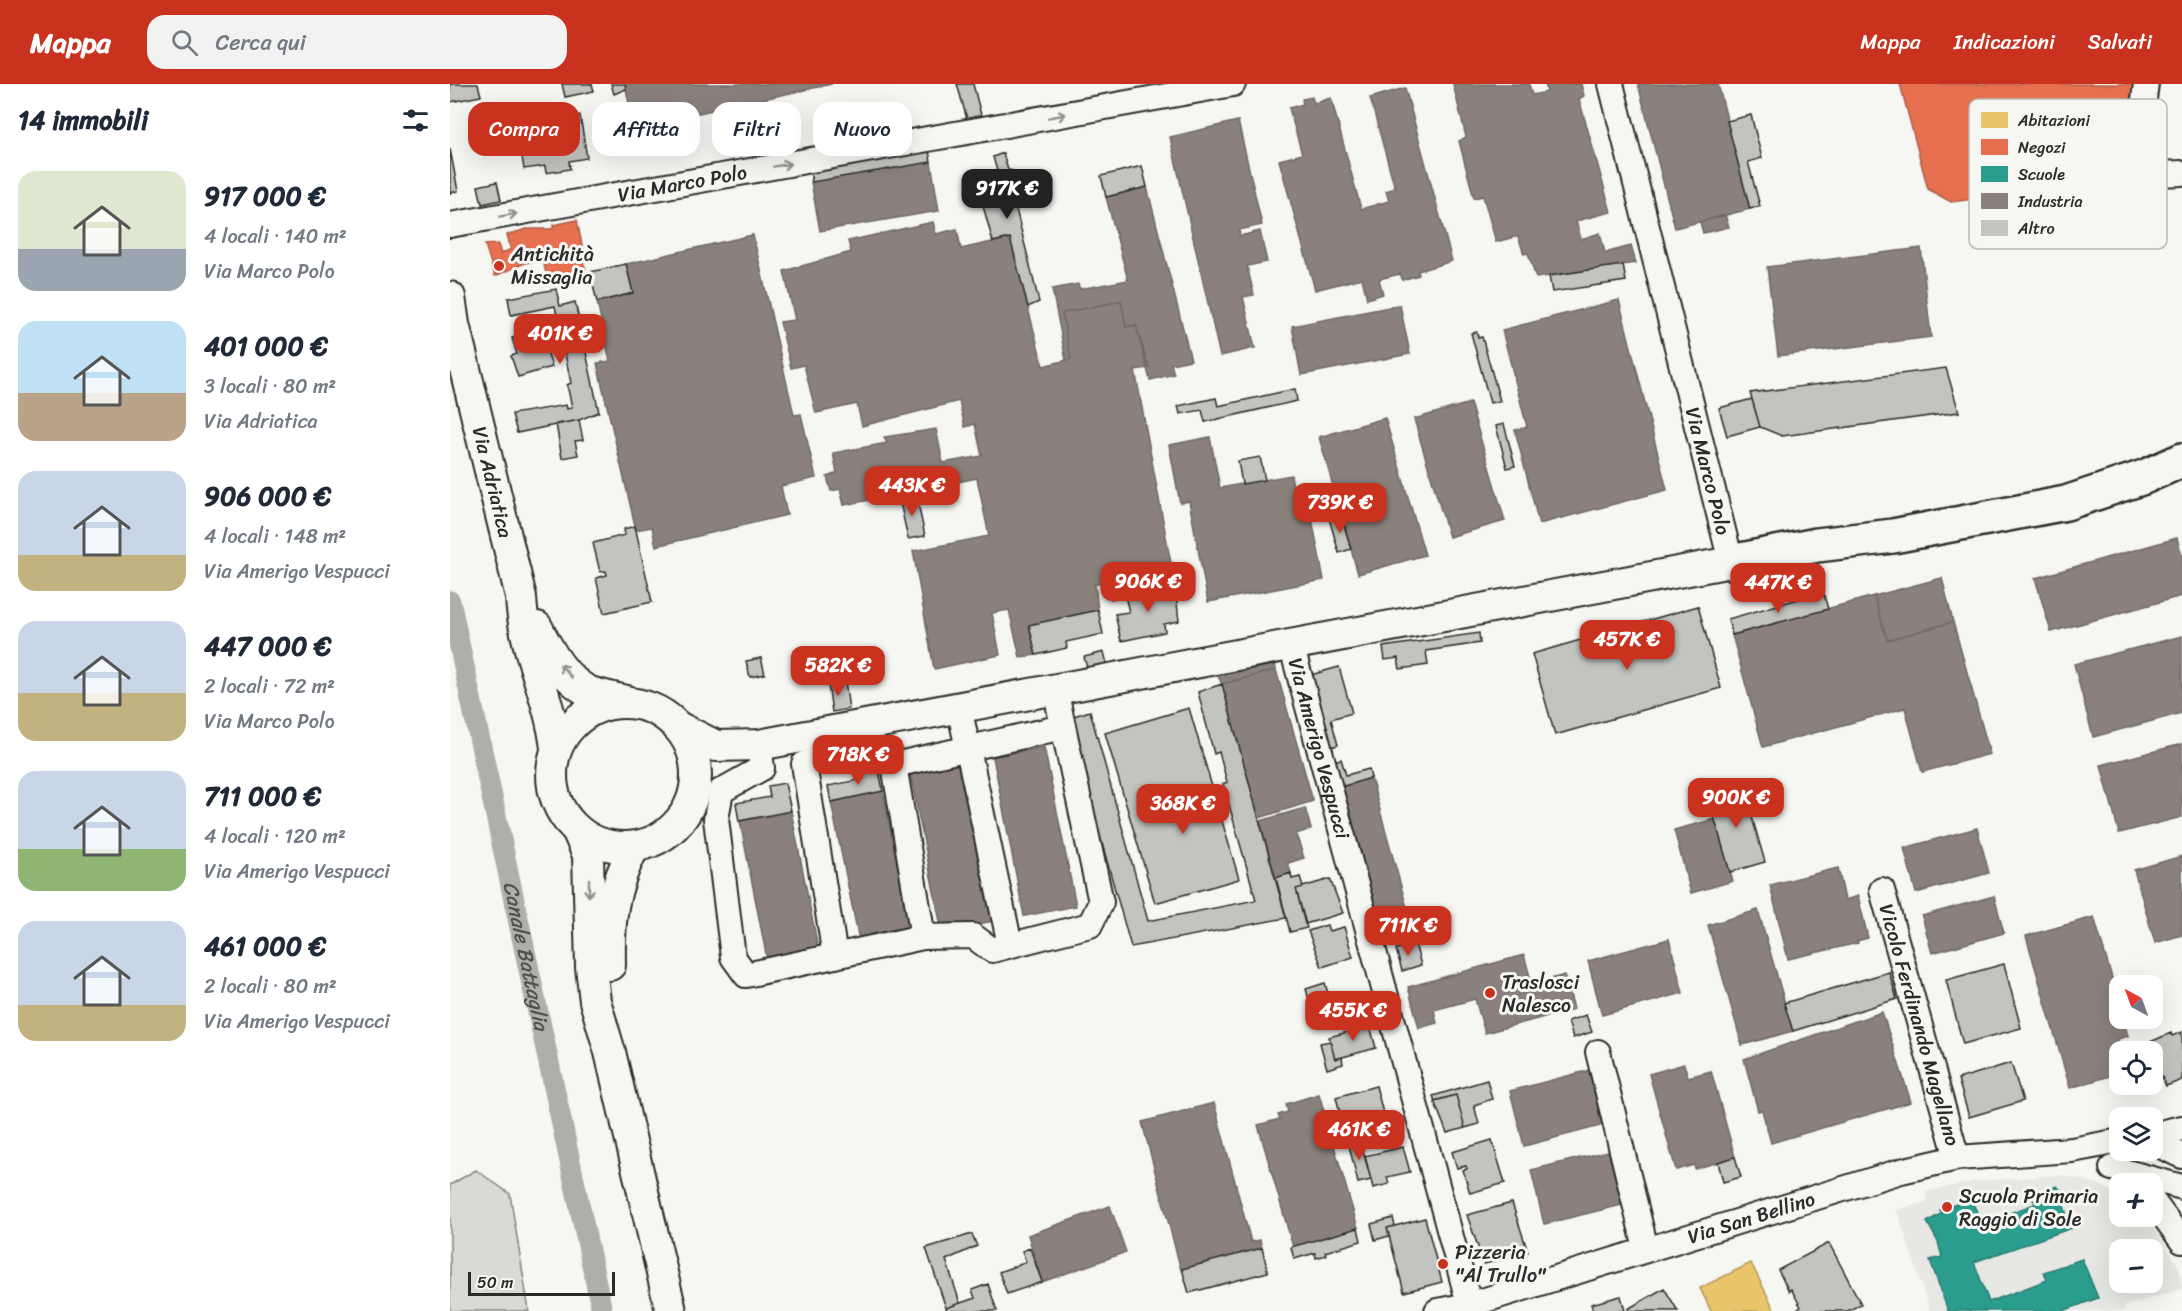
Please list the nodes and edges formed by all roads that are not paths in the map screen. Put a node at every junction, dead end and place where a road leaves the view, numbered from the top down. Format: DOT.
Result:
graph roads {
  1 [pos="1233,84"];
  2 [pos="1611,84"];
  3 [pos="2146,84"];
  4 [pos="2144,99"];
  5 [pos="2182,173"];
  6 [pos="2167,174"];
  7 [pos="450,225"];
  8 [pos="450,297"];
  9 [pos="2182,443"];
  10 [pos="2182,460"];
  11 [pos="1816,545"];
  12 [pos="1731,562"];
  13 [pos="521,597"];
  14 [pos="1291,644"];
  15 [pos="1055,689"];
  16 [pos="636,703"];
  17 [pos="959,707"];
  18 [pos="678,727"];
  19 [pos="1063,727"];
  20 [pos="838,730"];
  21 [pos="759,745"];
  22 [pos="556,748"];
  23 [pos="968,748"];
  24 [pos="695,789"];
  25 [pos="578,832"];
  26 [pos="634,847"];
  27 [pos="1882,890"];
  28 [pos="924,937"];
  29 [pos="1010,945"];
  30 [pos="835,956"];
  31 [pos="610,1052"];
  32 [pos="1598,1052"];
  33 [pos="2182,1128"];
  34 [pos="2163,1132"];
  35 [pos="2109,1143"];
  36 [pos="2163,1147"];
  37 [pos="2072,1150"];
  38 [pos="2182,1156"];
  39 [pos="1957,1158"];
  40 [pos="2112,1168"];
  41 [pos="2118,1173"];
  42 [pos="2182,1187"];
  43 [pos="2163,1215"];
  44 [pos="2182,1241"];
  45 [pos="1646,1249"];
  46 [pos="1470,1308"];
  47 [pos="671,1311"];
  48 [pos="1437,1311"];
  7 -- 1 [label="street, Via Marco Polo, one-way"];
  2 -- 12 [label="street, Via Marco Polo"];
  3 -- 4 [label="street"];
  5 -- 6 [label="street"];
  8 -- 13 [label="main road, Via Adriatica"];
  9 -- 11 [label="highway"];
  10 -- 11 [label="highway"];
  11 -- 12 [label="highway"];
  12 -- 14 [label="main road, Via Marco Polo"];
  16 -- 13 [label="main road, Via Adriatica, one-way"];
  13 -- 22 [label="main road, Via Adriatica"];
  14 -- 15 [label="main road, Via Amerigo Vespucci"];
  14 -- 46 [label="street, Via Amerigo Vespucci"];
  15 -- 17 [label="main road, Via Amerigo Vespucci"];
  15 -- 19 [label="street"];
  16 -- 18 [label="main road"];
  16 -- 22 [label="main road"];
  17 -- 20 [label="main road, Via Amerigo Vespucci"];
  17 -- 23 [label="street"];
  18 -- 21 [label="main road, Via Amerigo Vespucci"];
  18 -- 24 [label="main road"];
  19 -- 23 [label="street"];
  19 -- 29 [label="street"];
  20 -- 21 [label="main road, Via Amerigo Vespucci"];
  20 -- 30 [label="street"];
  21 -- 24 [label="main road, Via Amerigo Vespucci"];
  21 -- 30 [label="street"];
  22 -- 25 [label="main road"];
  23 -- 28 [label="street"];
  23 -- 29 [label="street"];
  24 -- 26 [label="main road"];
  25 -- 26 [label="main road"];
  25 -- 31 [label="main road, one-way"];
  26 -- 31 [label="main road"];
  27 -- 39 [label="street, Vicolo Ferdinando Magellano"];
  28 -- 29 [label="street"];
  28 -- 30 [label="street"];
  31 -- 47 [label="main road"];
  32 -- 45 [label="street"];
  33 -- 34 [label="street"];
  35 -- 37 [label="street, Via San Bellino"];
  36 -- 38 [label="street"];
  37 -- 39 [label="street, Via San Bellino"];
  37 -- 40 [label="street, Via San Bellino"];
  39 -- 45 [label="street, Via San Bellino"];
  40 -- 41 [label="street, Via San Bellino"];
  40 -- 42 [label="street, Via San Bellino"];
  43 -- 44 [label="street"];
  45 -- 46 [label="street, Via San Bellino"];
  46 -- 48 [label="street, Via San Bellino"];
}
